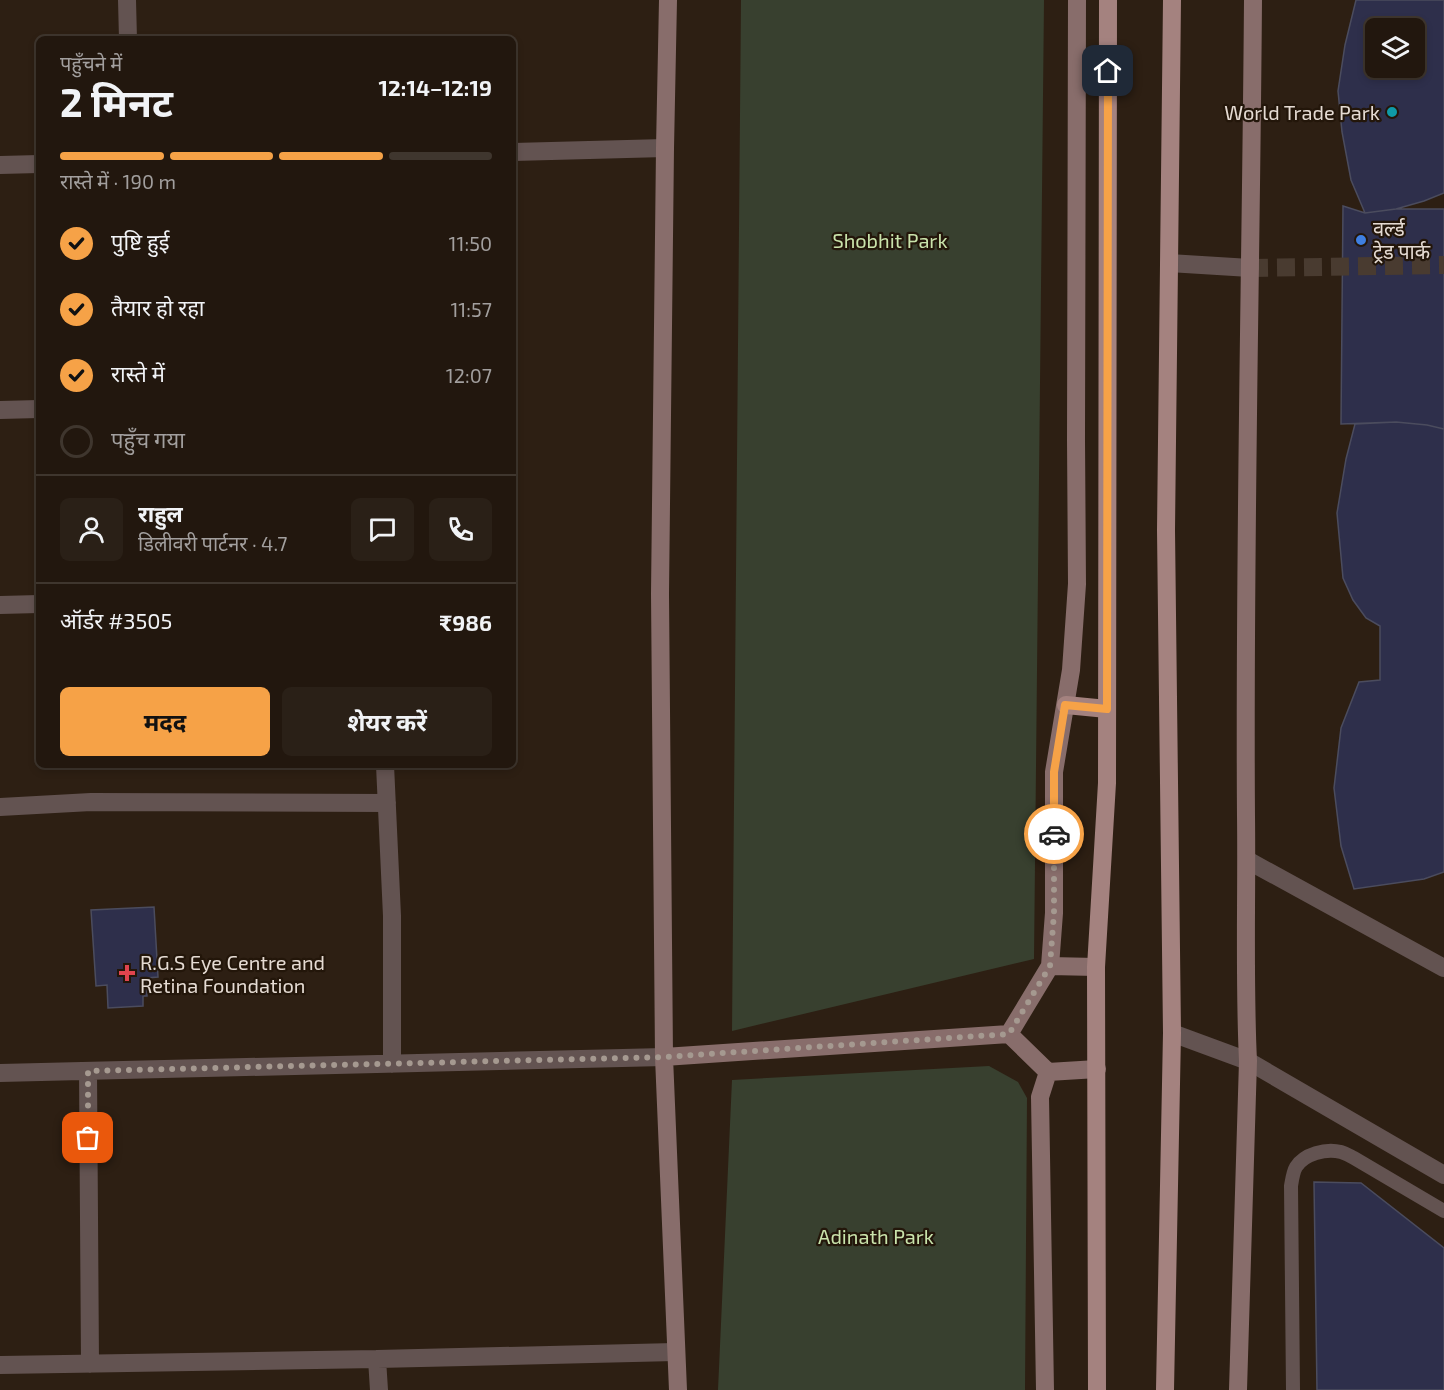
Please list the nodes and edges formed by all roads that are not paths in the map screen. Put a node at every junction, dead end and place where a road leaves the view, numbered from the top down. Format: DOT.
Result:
graph roads {
  1 [pos="127,0"];
  2 [pos="668,0"];
  3 [pos="1077,0"];
  4 [pos="1108,0"];
  5 [pos="1172,0"];
  6 [pos="1252,0"];
  7 [pos="128,36"];
  8 [pos="665,148"];
  9 [pos="516,152"];
  10 [pos="36,164"];
  11 [pos="0,165"];
  12 [pos="1168,263"];
  13 [pos="1250,268"];
  14 [pos="36,409"];
  15 [pos="0,410"];
  16 [pos="0,604"];
  17 [pos="36,604"];
  18 [pos="1065,705"];
  19 [pos="1107,709"];
  20 [pos="386,768"];
  21 [pos="387,803"];
  22 [pos="0,807"];
  23 [pos="1247,860"];
  24 [pos="1050,966"];
  25 [pos="1096,968"];
  26 [pos="1444,968"];
  27 [pos="1172,1033"];
  28 [pos="1009,1034"];
  29 [pos="664,1057"];
  30 [pos="1248,1061"];
  31 [pos="392,1064"];
  32 [pos="1097,1069"];
  33 [pos="88,1071"];
  34 [pos="1048,1072"];
  35 [pos="0,1073"];
  36 [pos="1444,1175"];
  37 [pos="1444,1211"];
  38 [pos="675,1352"];
  39 [pos="377,1359"];
  40 [pos="90,1364"];
  41 [pos="0,1365"];
  42 [pos="379,1390"];
  43 [pos="678,1390"];
  44 [pos="1045,1390"];
  45 [pos="1097,1390"];
  46 [pos="1165,1390"];
  47 [pos="1238,1390"];
  48 [pos="1293,1390"];
  1 -- 7 [label="street"];
  2 -- 8 [label="street"];
  3 -- 18 [label="street"];
  4 -- 19 [label="main road"];
  5 -- 12 [label="main road"];
  6 -- 13 [label="street"];
  8 -- 9 [label="street"];
  8 -- 29 [label="street"];
  10 -- 11 [label="street"];
  12 -- 13 [label="street"];
  12 -- 27 [label="main road"];
  13 -- 23 [label="street"];
  14 -- 15 [label="street"];
  16 -- 17 [label="street"];
  18 -- 19 [label="main road"];
  18 -- 24 [label="street"];
  19 -- 25 [label="main road"];
  20 -- 21 [label="street"];
  21 -- 22 [label="street"];
  21 -- 31 [label="street"];
  23 -- 26 [label="street"];
  23 -- 30 [label="street"];
  24 -- 25 [label="street"];
  24 -- 28 [label="street"];
  25 -- 32 [label="main road"];
  27 -- 30 [label="street"];
  27 -- 46 [label="main road"];
  28 -- 29 [label="street"];
  28 -- 34 [label="street"];
  29 -- 31 [label="street"];
  29 -- 38 [label="street"];
  30 -- 36 [label="street"];
  30 -- 47 [label="street"];
  31 -- 33 [label="street"];
  32 -- 34 [label="street"];
  32 -- 45 [label="main road"];
  33 -- 35 [label="street"];
  33 -- 40 [label="street"];
  34 -- 44 [label="street"];
  37 -- 48 [label="lane"];
  38 -- 39 [label="street"];
  38 -- 43 [label="street"];
  39 -- 40 [label="street"];
  39 -- 42 [label="street"];
  40 -- 41 [label="street"];
}
